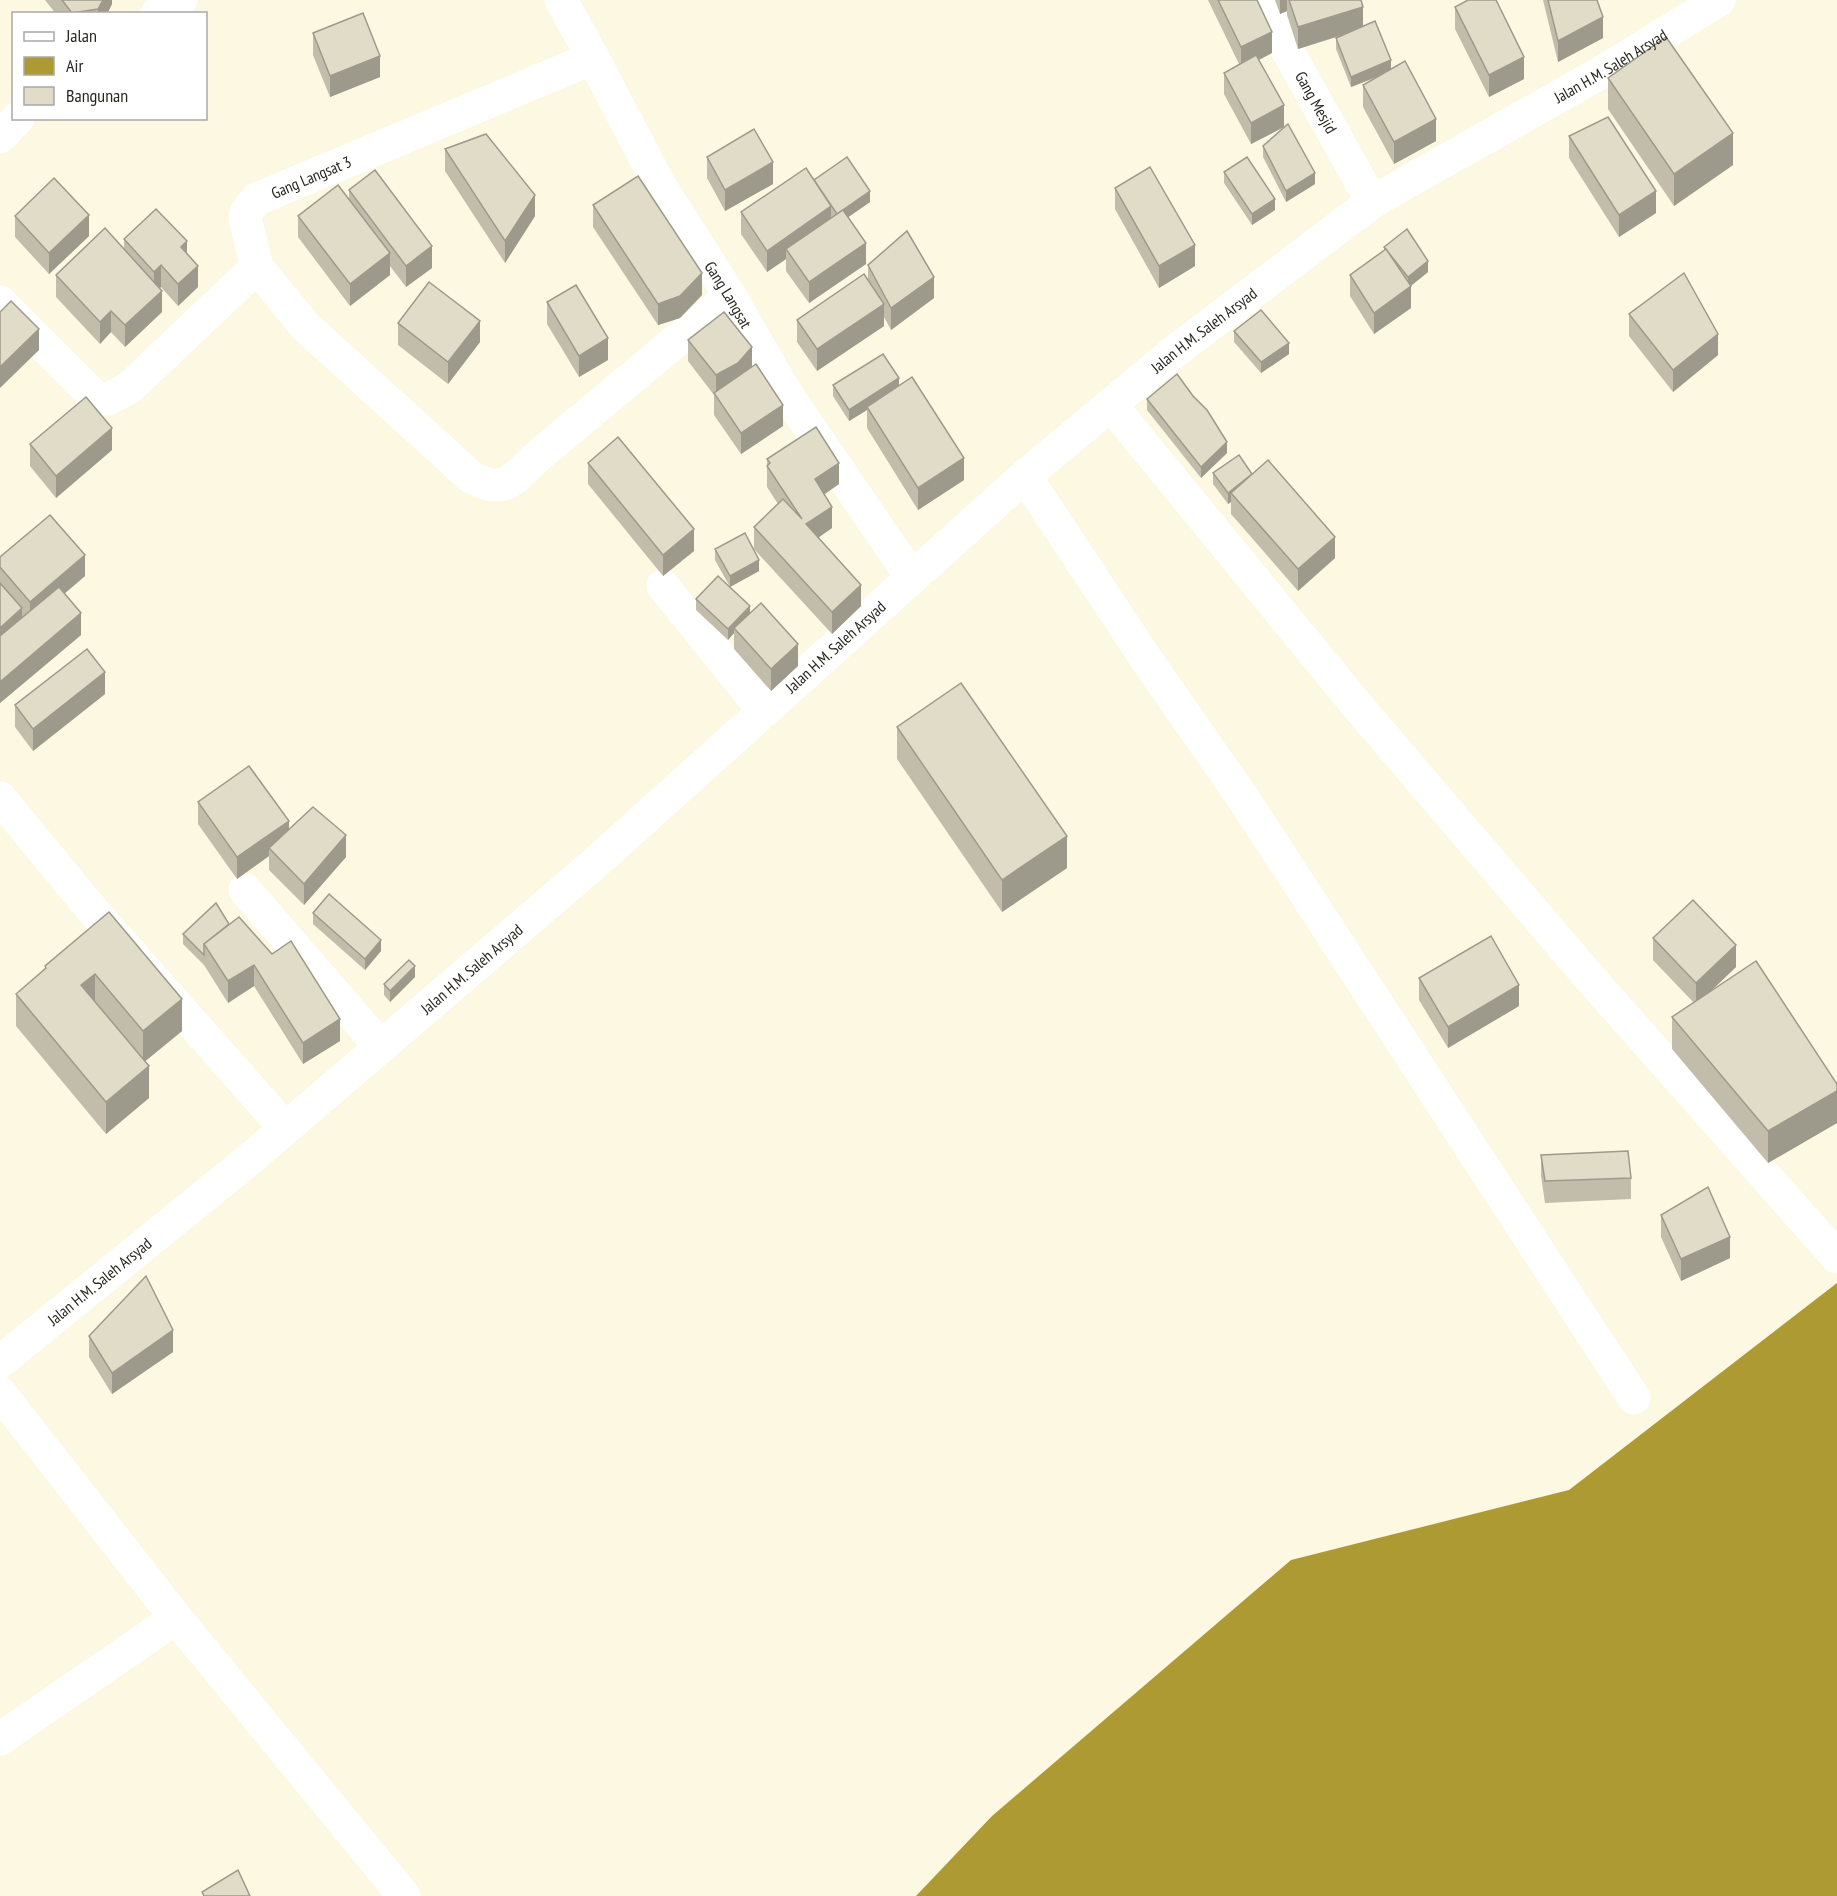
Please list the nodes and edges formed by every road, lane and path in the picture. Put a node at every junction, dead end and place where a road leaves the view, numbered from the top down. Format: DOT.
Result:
graph roads {
  1 [pos="181,0"];
  2 [pos="561,0"];
  3 [pos="1267,0"];
  4 [pos="1719,0"];
  5 [pos="160,12"];
  6 [pos="593,58"];
  7 [pos="16,120"];
  8 [pos="0,137"];
  9 [pos="1372,202"];
  10 [pos="256,267"];
  11 [pos="730,296"];
  12 [pos="0,302"];
  13 [pos="1111,405"];
  14 [pos="1025,476"];
  15 [pos="912,578"];
  16 [pos="663,586"];
  17 [pos="764,711"];
  18 [pos="0,798"];
  19 [pos="245,890"];
  20 [pos="381,1047"];
  21 [pos="285,1128"];
  22 [pos="1837,1257"];
  23 [pos="0,1362"];
  24 [pos="0,1393"];
  25 [pos="1634,1398"];
  26 [pos="176,1617"];
  27 [pos="0,1739"];
  28 [pos="404,1896"];
  1 -- 5 [label="street"];
  2 -- 6 [label="street, Gang Langsat"];
  3 -- 9 [label="street, Gang Mesjid"];
  4 -- 9 [label="street, Jalan H.M. Saleh Arsyad"];
  6 -- 10 [label="street, Gang Langsat 3"];
  6 -- 11 [label="street, Gang Langsat"];
  7 -- 8 [label="street"];
  9 -- 13 [label="street, Jalan H.M. Saleh Arsyad"];
  10 -- 11 [label="street"];
  10 -- 12 [label="street"];
  11 -- 15 [label="street, Gang Langsat"];
  13 -- 14 [label="street, Jalan H.M. Saleh Arsyad"];
  13 -- 22 [label="street"];
  14 -- 15 [label="street, Jalan H.M. Saleh Arsyad"];
  14 -- 25 [label="street"];
  15 -- 17 [label="street, Jalan H.M. Saleh Arsyad"];
  16 -- 17 [label="street"];
  17 -- 20 [label="street, Jalan H.M. Saleh Arsyad"];
  18 -- 21 [label="street"];
  19 -- 20 [label="street"];
  20 -- 21 [label="street, Jalan H.M. Saleh Arsyad"];
  21 -- 23 [label="street, Jalan H.M. Saleh Arsyad"];
  24 -- 26 [label="street"];
  26 -- 27 [label="street"];
  26 -- 28 [label="street"];
}
